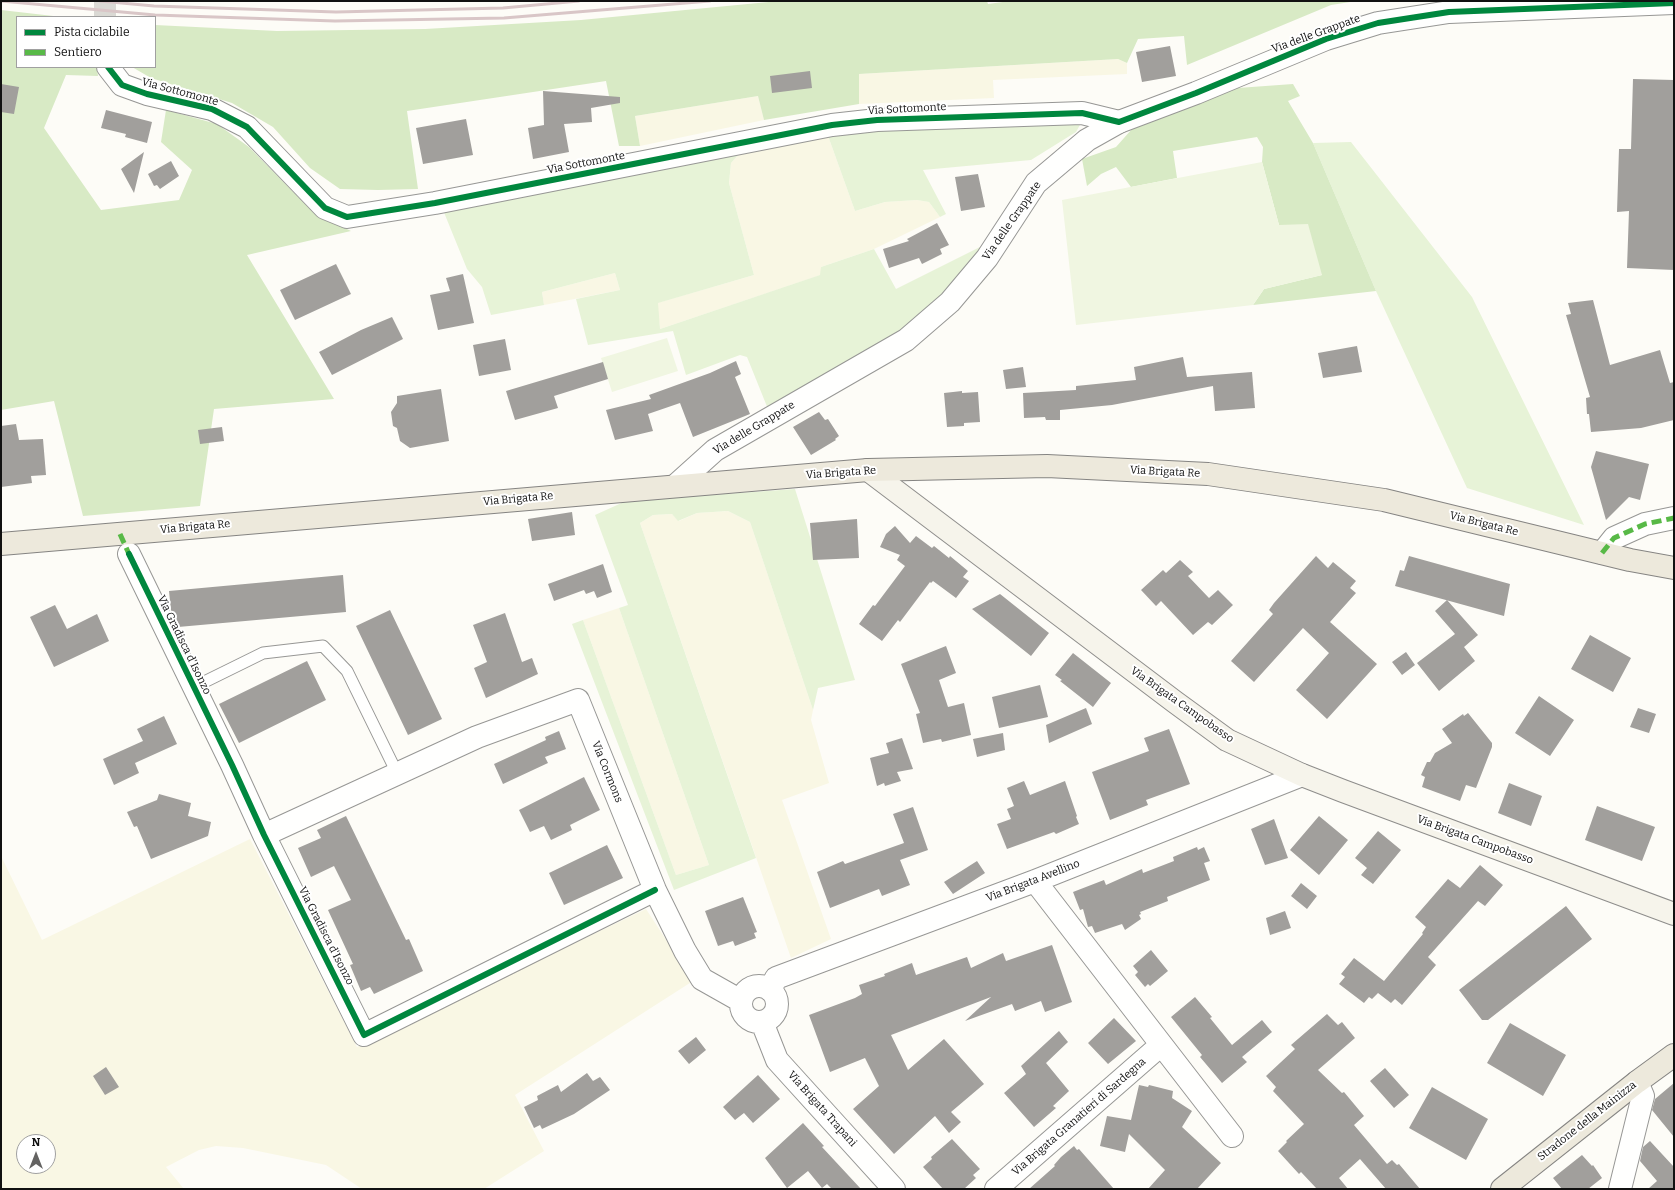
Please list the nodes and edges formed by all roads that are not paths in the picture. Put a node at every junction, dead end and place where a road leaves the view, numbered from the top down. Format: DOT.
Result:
graph roads {
  1 [pos="1674,3"];
  2 [pos="109,68"];
  3 [pos="1119,122"];
  4 [pos="868,470"];
  5 [pos="675,486"];
  6 [pos="1674,518"];
  7 [pos="1,544"];
  8 [pos="1602,553"];
  9 [pos="129,554"];
  10 [pos="1674,568"];
  11 [pos="194,687"];
  12 [pos="397,774"];
  13 [pos="1302,775"];
  14 [pos="264,835"];
  15 [pos="1035,881"];
  16 [pos="655,890"];
  17 [pos="1674,914"];
  18 [pos="770,990"];
  19 [pos="741,1001"];
  20 [pos="762,1022"];
  21 [pos="1161,1045"];
  22 [pos="1674,1055"];
  23 [pos="1636,1082"];
  24 [pos="1232,1136"];
  25 [pos="894,1189"];
  26 [pos="996,1189"];
  27 [pos="1502,1189"];
  28 [pos="1620,1189"];
  1 -- 3 [label="street, Via delle Grappate"];
  2 -- 3 [label="street, Via Sottomonte"];
  3 -- 5 [label="street, Via delle Grappate"];
  4 -- 5 [label="main road, Via Brigata Re"];
  4 -- 8 [label="main road, Via Brigata Re"];
  4 -- 13 [label="main road, Via Brigata Campobasso"];
  5 -- 7 [label="main road, Via Brigata Re"];
  6 -- 8 [label="street"];
  8 -- 10 [label="main road, Via Brigata Re"];
  9 -- 11 [label="street, Via Gradisca d'Isonzo"];
  11 -- 12 [label="lane"];
  11 -- 14 [label="street, Via Gradisca d'Isonzo"];
  12 -- 14 [label="street, Via Cormons"];
  12 -- 16 [label="street, Via Cormons"];
  13 -- 15 [label="street, Via Brigata Avellino"];
  13 -- 17 [label="main road, Via Brigata Campobasso"];
  14 -- 16 [label="street, Via Gradisca d'Isonzo"];
  15 -- 18 [label="street, Via Brigata Avellino"];
  15 -- 21 [label="street"];
  16 -- 19 [label="street, Via Cormons"];
  18 -- 19 [label="street"];
  18 -- 20 [label="street"];
  19 -- 20 [label="street"];
  20 -- 25 [label="street, Via Brigata Trapani"];
  21 -- 24 [label="street"];
  21 -- 26 [label="street, Via Brigata Granatieri di Sardegna"];
  22 -- 23 [label="main road, Stradone della Mainizza"];
  23 -- 27 [label="main road, Stradone della Mainizza"];
  23 -- 28 [label="street"];
}
